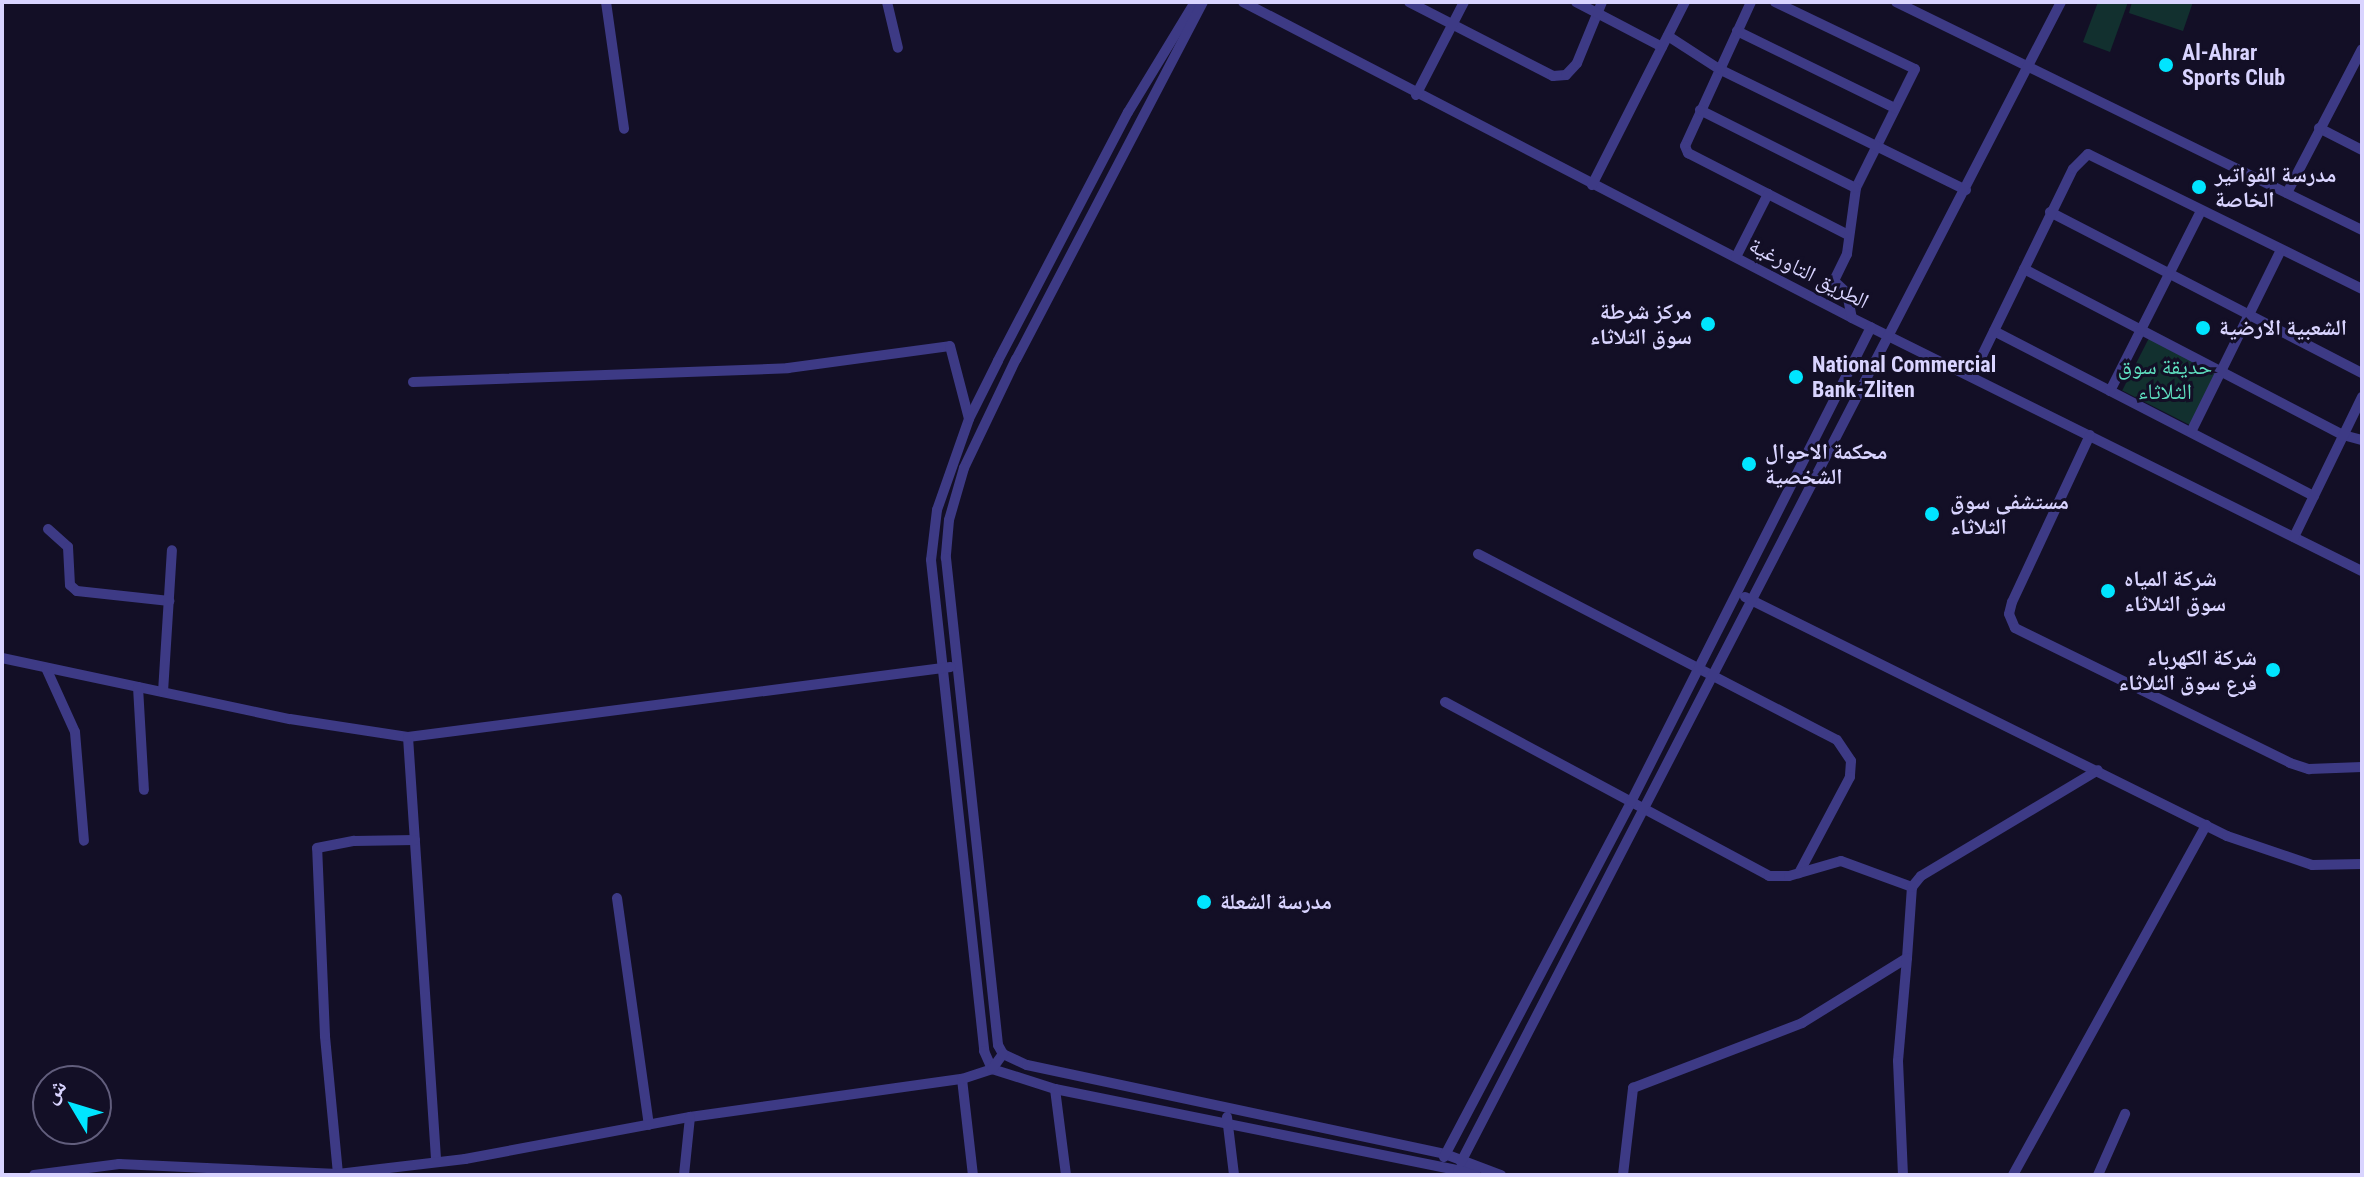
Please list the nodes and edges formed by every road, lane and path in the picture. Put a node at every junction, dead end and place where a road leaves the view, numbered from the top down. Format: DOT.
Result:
graph roads {
  1 [pos="606,2"];
  2 [pos="887,2"];
  3 [pos="1195,2"];
  4 [pos="1203,2"];
  5 [pos="1243,2"];
  6 [pos="1270,2"];
  7 [pos="1409,2"];
  8 [pos="1464,2"];
  9 [pos="1576,2"];
  10 [pos="1602,2"];
  11 [pos="1685,2"];
  12 [pos="1751,2"];
  13 [pos="1775,2"];
  14 [pos="1896,2"];
  15 [pos="2061,2"];
  16 [pos="1258,10"];
  17 [pos="1596,13"];
  18 [pos="1453,24"];
  19 [pos="1737,31"];
  20 [pos="1668,36"];
  21 [pos="1662,47"];
  22 [pos="898,48"];
  23 [pos="2362,49"];
  24 [pos="2029,66"];
  25 [pos="1719,69"];
  26 [pos="1416,95"];
  27 [pos="1895,108"];
  28 [pos="1700,110"];
  29 [pos="2319,128"];
  30 [pos="624,129"];
  31 [pos="1875,144"];
  32 [pos="2362,150"];
  33 [pos="1592,185"];
  34 [pos="1856,188"];
  35 [pos="1966,190"];
  36 [pos="2287,193"];
  37 [pos="1768,194"];
  38 [pos="2201,211"];
  39 [pos="2050,212"];
  40 [pos="2362,230"];
  41 [pos="1848,235"];
  42 [pos="1056,247"];
  43 [pos="2281,250"];
  44 [pos="1072,254"];
  45 [pos="1736,257"];
  46 [pos="2024,269"];
  47 [pos="2169,273"];
  48 [pos="2362,289"];
  49 [pos="2249,315"];
  50 [pos="1852,318"];
  51 [pos="1871,327"];
  52 [pos="1994,331"];
  53 [pos="2140,331"];
  54 [pos="1887,334"];
  55 [pos="2220,370"];
  56 [pos="2362,373"];
  57 [pos="1972,376"];
  58 [pos="413,382"];
  59 [pos="2110,391"];
  60 [pos="2362,397"];
  61 [pos="969,419"];
  62 [pos="2191,432"];
  63 [pos="2090,435"];
  64 [pos="2343,435"];
  65 [pos="2362,440"];
  66 [pos="2314,496"];
  67 [pos="48,529"];
  68 [pos="2294,537"];
  69 [pos="172,550"];
  70 [pos="1478,554"];
  71 [pos="2362,571"];
  72 [pos="1737,593"];
  73 [pos="1751,600"];
  74 [pos="169,601"];
  75 [pos="2,658"];
  76 [pos="959,665"];
  77 [pos="46,668"];
  78 [pos="945,669"];
  79 [pos="1698,670"];
  80 [pos="1713,677"];
  81 [pos="138,687"];
  82 [pos="163,692"];
  83 [pos="1445,702"];
  84 [pos="408,737"];
  85 [pos="2362,767"];
  86 [pos="2098,770"];
  87 [pos="144,790"];
  88 [pos="1631,802"];
  89 [pos="1644,809"];
  90 [pos="2206,825"];
  91 [pos="415,840"];
  92 [pos="84,841"];
  93 [pos="2362,864"];
  94 [pos="978,873"];
  95 [pos="1799,873"];
  96 [pos="965,875"];
  97 [pos="1912,887"];
  98 [pos="617,898"];
  99 [pos="1907,958"];
  100 [pos="1003,1054"];
  101 [pos="992,1069"];
  102 [pos="962,1079"];
  103 [pos="1055,1089"];
  104 [pos="1227,1109"];
  105 [pos="2125,1114"];
  106 [pos="690,1117"];
  107 [pos="1227,1123"];
  108 [pos="649,1125"];
  109 [pos="1445,1154"];
  110 [pos="436,1159"];
  111 [pos="1462,1159"];
  112 [pos="1440,1167"];
  113 [pos="1477,1169"];
  114 [pos="1458,1170"];
  115 [pos="338,1174"];
  116 [pos="34,1175"];
  117 [pos="684,1175"];
  118 [pos="973,1175"];
  119 [pos="1066,1175"];
  120 [pos="1234,1175"];
  121 [pos="1501,1175"];
  122 [pos="1623,1175"];
  123 [pos="1903,1175"];
  124 [pos="2013,1175"];
  125 [pos="2098,1175"];
  1 -- 30 [label="street"];
  2 -- 22 [label="street"];
  3 -- 42 [label="street"];
  4 -- 44 [label="street"];
  5 -- 16 [label="street, الطريق التاورغية"];
  6 -- 16 [label="street"];
  7 -- 18 [label="street"];
  8 -- 18 [label="street"];
  9 -- 17 [label="street"];
  10 -- 17 [label="street"];
  11 -- 20 [label="street"];
  12 -- 19 [label="street"];
  13 -- 27 [label="street"];
  14 -- 24 [label="street"];
  15 -- 24 [label="street"];
  16 -- 26 [label="street, الطريق التاورغية"];
  17 -- 18 [label="street"];
  17 -- 21 [label="street"];
  18 -- 26 [label="street"];
  19 -- 25 [label="street"];
  19 -- 27 [label="street"];
  20 -- 21 [label="street"];
  20 -- 25 [label="street"];
  21 -- 33 [label="street"];
  23 -- 29 [label="street"];
  24 -- 35 [label="street"];
  24 -- 36 [label="street"];
  25 -- 28 [label="street"];
  25 -- 31 [label="street"];
  26 -- 33 [label="street, الطريق التاورغية"];
  27 -- 31 [label="street"];
  28 -- 34 [label="street"];
  28 -- 37 [label="street"];
  29 -- 32 [label="street"];
  29 -- 36 [label="street"];
  31 -- 34 [label="street"];
  31 -- 35 [label="street"];
  33 -- 45 [label="street, الطريق التاورغية"];
  34 -- 41 [label="street"];
  35 -- 54 [label="street"];
  36 -- 40 [label="street"];
  37 -- 41 [label="street"];
  37 -- 45 [label="street"];
  38 -- 39 [label="street"];
  38 -- 43 [label="street"];
  38 -- 47 [label="street"];
  39 -- 46 [label="street"];
  39 -- 47 [label="street"];
  41 -- 50 [label="street"];
  42 -- 44 [label="street"];
  42 -- 61 [label="street"];
  43 -- 48 [label="street"];
  43 -- 49 [label="street"];
  44 -- 76 [label="street"];
  45 -- 50 [label="street, الطريق التاورغية"];
  46 -- 52 [label="street"];
  46 -- 53 [label="street"];
  47 -- 49 [label="street"];
  47 -- 53 [label="street"];
  49 -- 55 [label="street"];
  49 -- 56 [label="street"];
  50 -- 51 [label="street, الطريق التاورغية"];
  51 -- 54 [label="street, الطريق التاورغية"];
  51 -- 72 [label="street"];
  52 -- 57 [label="street"];
  52 -- 59 [label="street"];
  53 -- 55 [label="street"];
  53 -- 59 [label="street"];
  54 -- 57 [label="street, الطريق التاورغية"];
  54 -- 73 [label="street"];
  55 -- 62 [label="street"];
  55 -- 64 [label="street"];
  57 -- 63 [label="street, الطريق التاورغية"];
  58 -- 61 [label="street"];
  59 -- 62 [label="street"];
  60 -- 64 [label="street"];
  61 -- 78 [label="street"];
  62 -- 66 [label="street"];
  63 -- 68 [label="street, الطريق التاورغية"];
  63 -- 85 [label="street"];
  64 -- 65 [label="street"];
  64 -- 66 [label="street"];
  66 -- 68 [label="street"];
  67 -- 74 [label="street"];
  68 -- 71 [label="street, الطريق التاورغية"];
  69 -- 74 [label="street"];
  70 -- 79 [label="street"];
  72 -- 73 [label="street"];
  72 -- 79 [label="street"];
  73 -- 80 [label="street"];
  73 -- 86 [label="street"];
  74 -- 82 [label="street"];
  75 -- 77 [label="street"];
  76 -- 78 [label="street"];
  76 -- 94 [label="street"];
  77 -- 81 [label="street"];
  77 -- 92 [label="street"];
  78 -- 84 [label="street"];
  78 -- 96 [label="street"];
  79 -- 80 [label="street"];
  79 -- 88 [label="street"];
  80 -- 89 [label="street"];
  80 -- 95 [label="street"];
  81 -- 82 [label="street"];
  81 -- 87 [label="street"];
  82 -- 84 [label="street"];
  83 -- 88 [label="street"];
  84 -- 91 [label="street"];
  86 -- 90 [label="street"];
  86 -- 97 [label="street"];
  88 -- 89 [label="street"];
  88 -- 109 [label="street"];
  89 -- 95 [label="street"];
  89 -- 111 [label="street"];
  90 -- 93 [label="street"];
  90 -- 124 [label="street"];
  91 -- 110 [label="street"];
  91 -- 115 [label="street"];
  94 -- 96 [label="street"];
  94 -- 100 [label="street"];
  95 -- 97 [label="street"];
  96 -- 101 [label="street"];
  97 -- 99 [label="street"];
  98 -- 108 [label="street"];
  99 -- 122 [label="street"];
  99 -- 123 [label="street"];
  100 -- 101 [label="street"];
  100 -- 104 [label="street"];
  101 -- 102 [label="street"];
  101 -- 103 [label="street"];
  102 -- 106 [label="street"];
  102 -- 118 [label="street"];
  103 -- 107 [label="street"];
  103 -- 119 [label="street"];
  104 -- 107 [label="street"];
  104 -- 109 [label="street"];
  105 -- 125 [label="street"];
  106 -- 108 [label="street"];
  106 -- 117 [label="street"];
  107 -- 112 [label="street"];
  107 -- 120 [label="street"];
  108 -- 110 [label="street"];
  109 -- 111 [label="street"];
  109 -- 112 [label="street"];
  110 -- 115 [label="street"];
  111 -- 113 [label="street"];
  111 -- 114 [label="street"];
  112 -- 114 [label="street"];
  113 -- 114 [label="street"];
  113 -- 121 [label="street"];
  115 -- 116 [label="street"];
}
